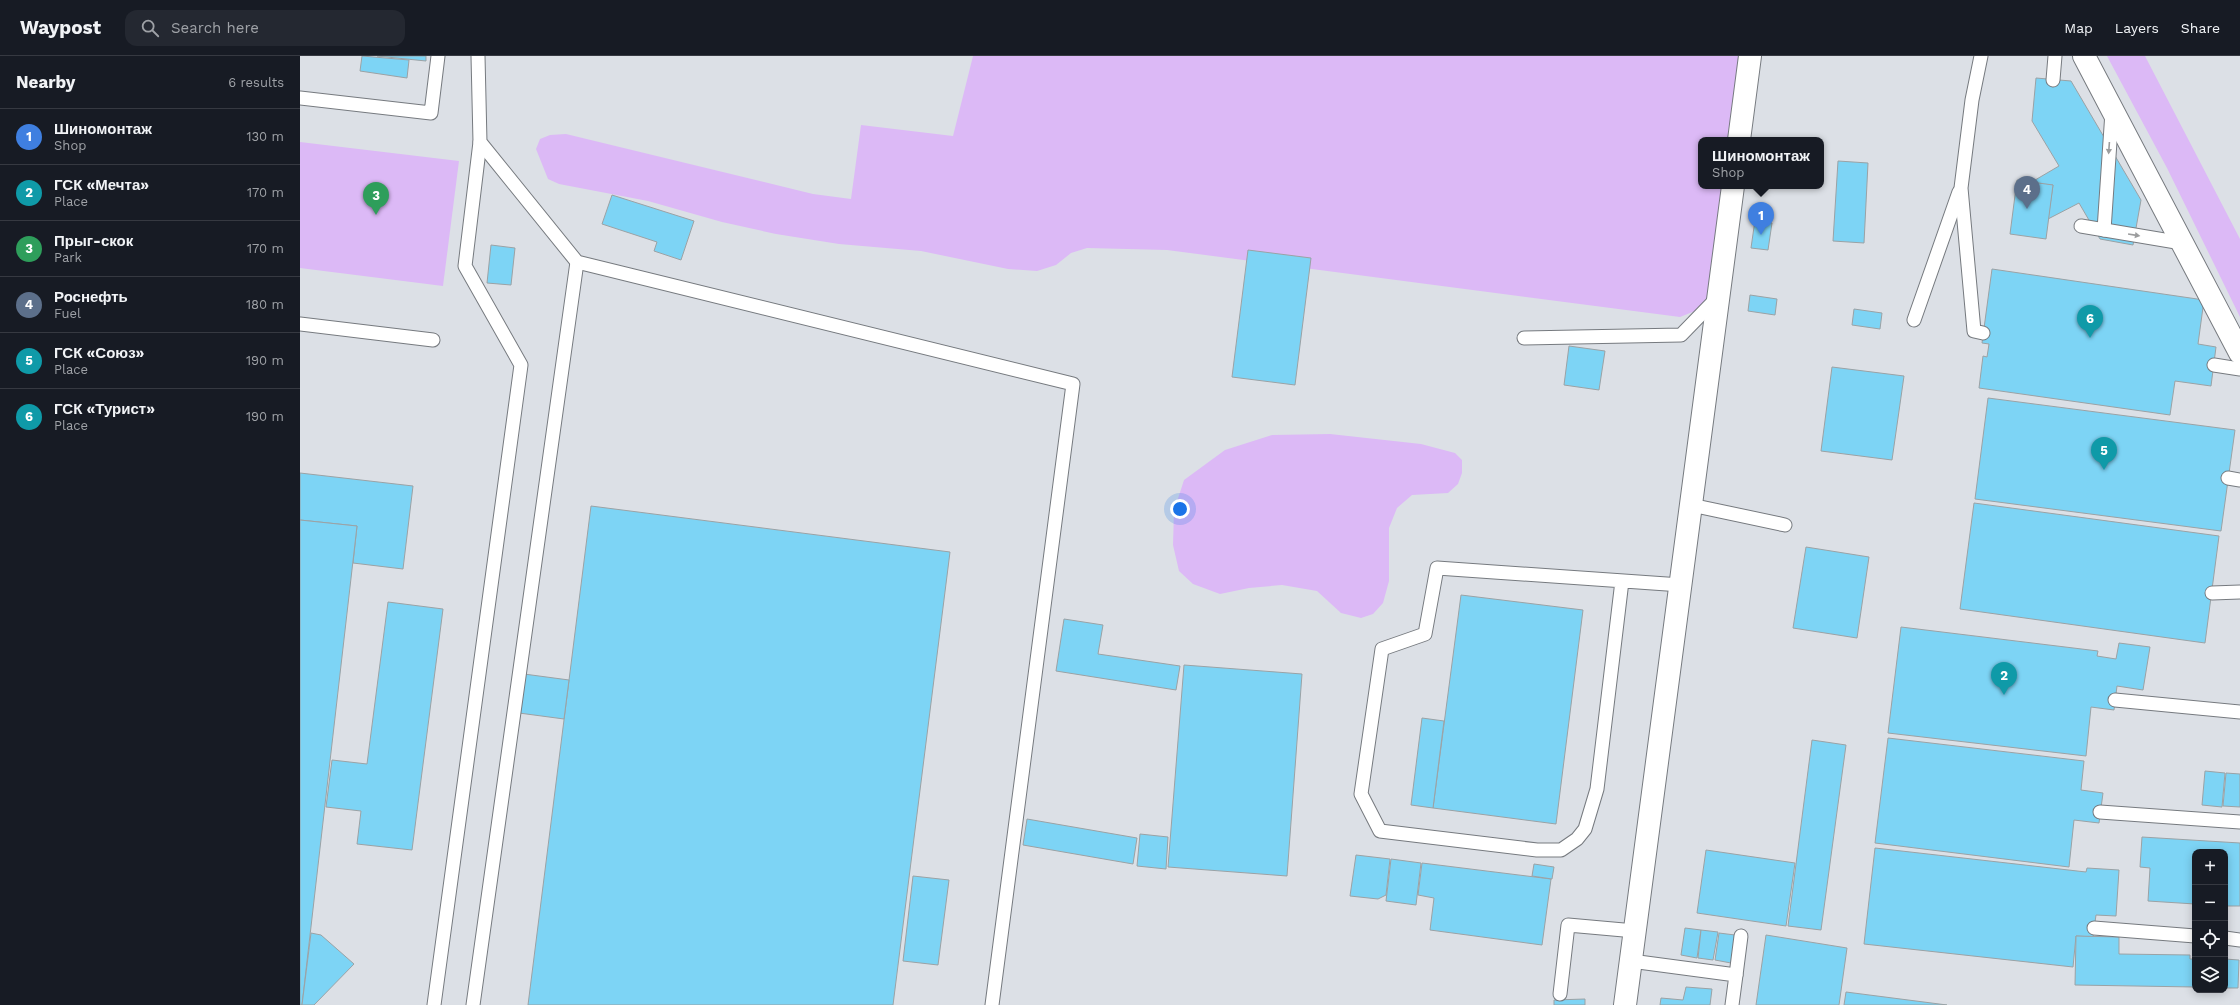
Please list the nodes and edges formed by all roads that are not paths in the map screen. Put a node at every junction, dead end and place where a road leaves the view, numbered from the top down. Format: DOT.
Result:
graph roads {
  1 [pos="438,56"];
  2 [pos="478,56"];
  3 [pos="1750,56"];
  4 [pos="1981,56"];
  5 [pos="2055,56"];
  6 [pos="2084,56"];
  7 [pos="2053,80"];
  8 [pos="300,98"];
  9 [pos="2112,109"];
  10 [pos="1739,137"];
  11 [pos="480,142"];
  12 [pos="1961,188"];
  13 [pos="1733,189"];
  14 [pos="2081,226"];
  15 [pos="2104,230"];
  16 [pos="2182,243"];
  17 [pos="577,262"];
  18 [pos="1718,297"];
  19 [pos="1914,320"];
  20 [pos="300,324"];
  21 [pos="1983,333"];
  22 [pos="1524,338"];
  23 [pos="433,340"];
  24 [pos="2240,353"];
  25 [pos="2214,365"];
  26 [pos="2240,369"];
  27 [pos="1691,505"];
  28 [pos="1785,525"];
  29 [pos="1622,581"];
  30 [pos="1681,585"];
  31 [pos="2240,592"];
  32 [pos="2212,593"];
  33 [pos="2115,700"];
  34 [pos="2240,712"];
  35 [pos="2100,812"];
  36 [pos="2240,822"];
  37 [pos="2094,928"];
  38 [pos="1635,932"];
  39 [pos="1741,936"];
  40 [pos="2192,936"];
  41 [pos="2228,938"];
  42 [pos="2240,940"];
  43 [pos="1631,961"];
  44 [pos="1736,975"];
  45 [pos="1560,994"];
  46 [pos="434,1005"];
  47 [pos="473,1005"];
  48 [pos="992,1005"];
  49 [pos="1626,1005"];
  50 [pos="1732,1005"];
  1 -- 8 [label="lane"];
  2 -- 11 [label="lane"];
  3 -- 10 [label="street"];
  4 -- 12 [label="lane"];
  5 -- 7 [label="lane"];
  6 -- 9 [label="street"];
  9 -- 15 [label="lane, one-way"];
  9 -- 16 [label="street"];
  11 -- 17 [label="lane"];
  11 -- 46 [label="lane"];
  12 -- 19 [label="lane"];
  12 -- 21 [label="lane"];
  13 -- 18 [label="street"];
  14 -- 15 [label="lane"];
  15 -- 16 [label="lane, one-way"];
  16 -- 24 [label="street"];
  17 -- 47 [label="lane"];
  17 -- 48 [label="lane"];
  18 -- 22 [label="lane"];
  18 -- 27 [label="street"];
  20 -- 23 [label="lane"];
  25 -- 26 [label="lane"];
  27 -- 28 [label="lane"];
  27 -- 30 [label="street"];
  29 -- 29 [label="lane"];
  29 -- 30 [label="lane"];
  30 -- 38 [label="street"];
  31 -- 32 [label="lane"];
  33 -- 34 [label="lane"];
  35 -- 36 [label="lane"];
  37 -- 40 [label="lane"];
  38 -- 43 [label="street"];
  38 -- 45 [label="lane"];
  39 -- 44 [label="lane"];
  41 -- 42 [label="lane"];
  43 -- 44 [label="lane"];
  43 -- 49 [label="street"];
  44 -- 50 [label="lane"];
}
